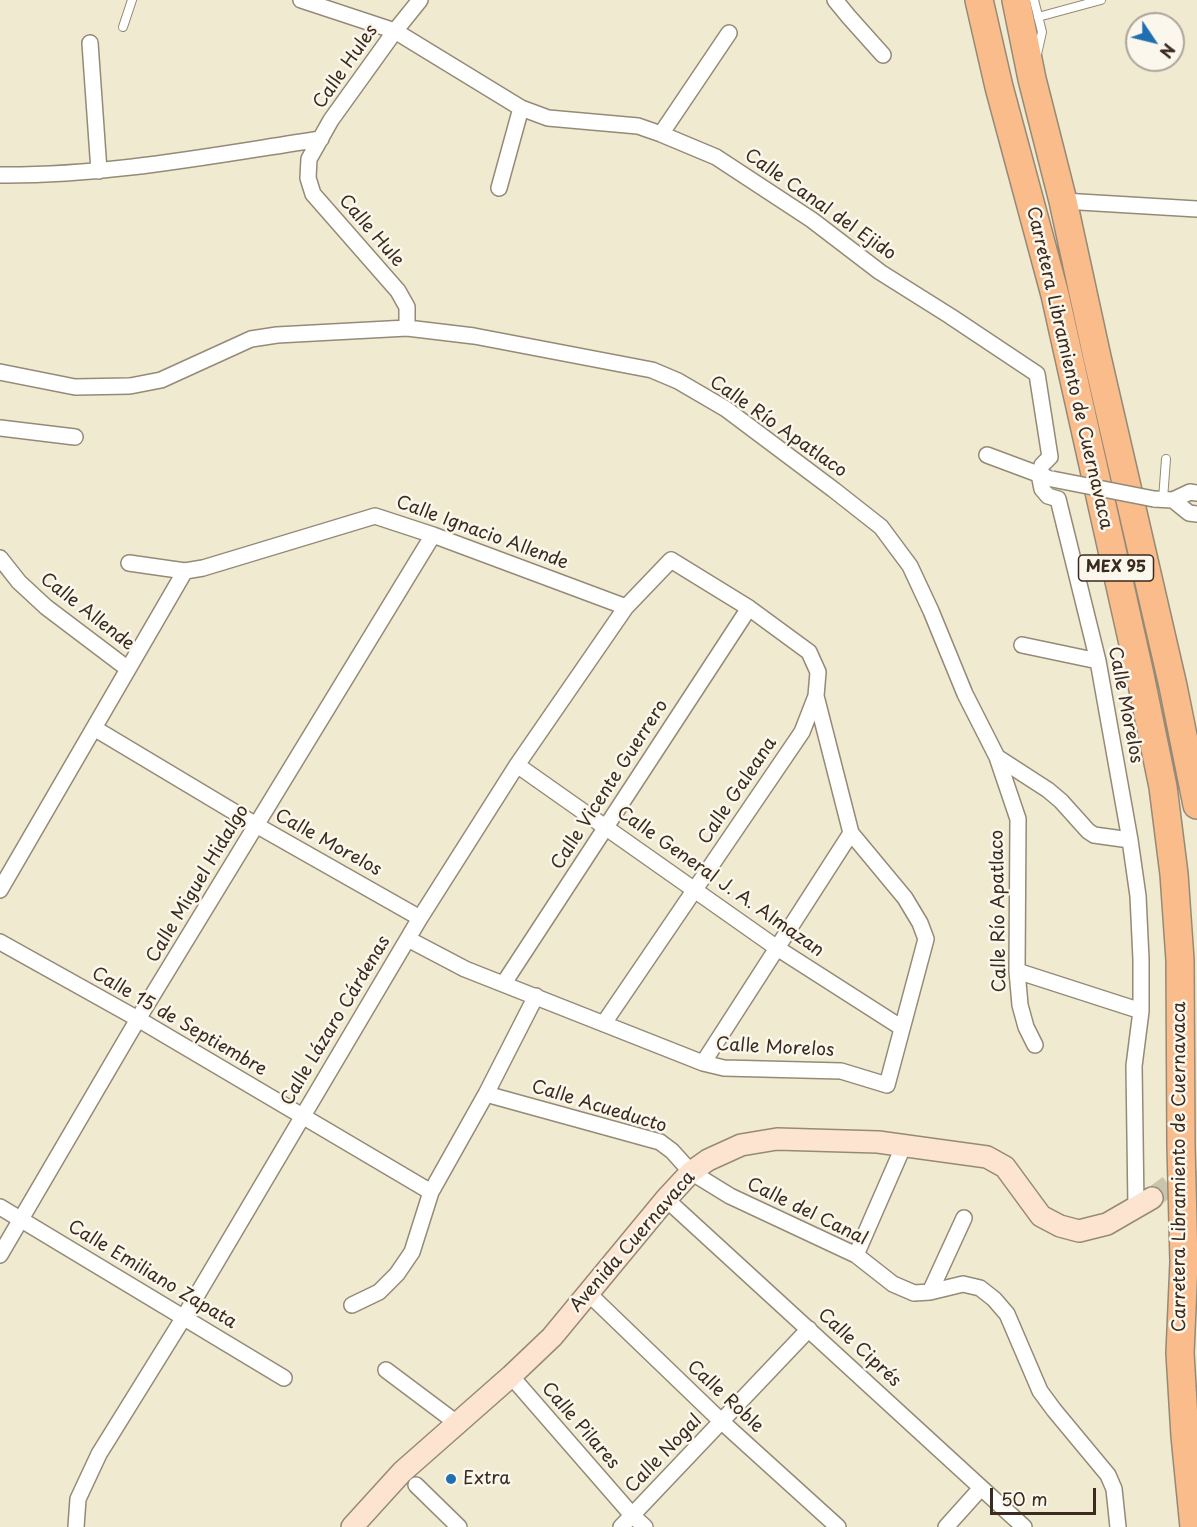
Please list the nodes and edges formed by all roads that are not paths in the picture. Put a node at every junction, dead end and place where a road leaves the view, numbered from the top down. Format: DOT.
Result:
graph roads {
  1 [pos="132,0"];
  2 [pos="301,0"];
  3 [pos="420,0"];
  4 [pos="835,0"];
  5 [pos="979,0"];
  6 [pos="1016,0"];
  7 [pos="1034,0"];
  8 [pos="1101,0"];
  9 [pos="1038,16"];
  10 [pos="123,27"];
  11 [pos="395,31"];
  12 [pos="729,33"];
  13 [pos="90,43"];
  14 [pos="883,55"];
  15 [pos="1032,79"];
  16 [pos="521,108"];
  17 [pos="661,134"];
  18 [pos="321,139"];
  19 [pos="309,159"];
  20 [pos="99,171"];
  21 [pos="0,176"];
  22 [pos="499,188"];
  23 [pos="1063,201"];
  24 [pos="1197,209"];
  25 [pos="407,328"];
  26 [pos="0,372"];
  27 [pos="0,428"];
  28 [pos="75,437"];
  29 [pos="987,455"];
  30 [pos="1166,459"];
  31 [pos="1045,476"];
  32 [pos="1197,493"];
  33 [pos="1164,499"];
  34 [pos="1197,514"];
  35 [pos="433,535"];
  36 [pos="0,558"];
  37 [pos="129,563"];
  38 [pos="185,571"];
  39 [pos="626,606"];
  40 [pos="749,608"];
  41 [pos="1022,645"];
  42 [pos="1098,661"];
  43 [pos="128,669"];
  44 [pos="816,696"];
  45 [pos="94,728"];
  46 [pos="997,757"];
  47 [pos="517,765"];
  48 [pos="1197,805"];
  49 [pos="256,825"];
  50 [pos="606,827"];
  51 [pos="851,833"];
  52 [pos="1130,840"];
  53 [pos="0,890"];
  54 [pos="694,890"];
  55 [pos="420,918"];
  56 [pos="408,939"];
  57 [pos="0,942"];
  58 [pos="777,948"];
  59 [pos="1017,971"];
  60 [pos="504,983"];
  61 [pos="536,996"];
  62 [pos="1141,1011"];
  63 [pos="138,1019"];
  64 [pos="604,1023"];
  65 [pos="902,1028"];
  66 [pos="1035,1045"];
  67 [pos="703,1063"];
  68 [pos="486,1094"];
  69 [pos="302,1116"];
  70 [pos="904,1145"];
  71 [pos="691,1172"];
  72 [pos="431,1192"];
  73 [pos="666,1200"];
  74 [pos="1144,1202"];
  75 [pos="0,1207"];
  76 [pos="964,1218"];
  77 [pos="21,1219"];
  78 [pos="0,1255"];
  79 [pos="856,1255"];
  80 [pos="930,1292"];
  81 [pos="588,1293"];
  82 [pos="352,1305"];
  83 [pos="184,1317"];
  84 [pos="809,1329"];
  85 [pos="387,1370"];
  86 [pos="511,1376"];
  87 [pos="284,1378"];
  88 [pos="721,1421"];
  89 [pos="458,1424"];
  90 [pos="416,1485"];
  91 [pos="981,1488"];
  92 [pos="632,1515"];
  93 [pos="76,1527"];
  94 [pos="352,1527"];
  95 [pos="459,1527"];
  96 [pos="621,1527"];
  97 [pos="645,1527"];
  98 [pos="838,1527"];
  99 [pos="946,1527"];
  100 [pos="1024,1527"];
  101 [pos="1118,1527"];
  102 [pos="1194,1527"];
  1 -- 10 [label="lane"];
  2 -- 11 [label="street, Calle Canal del Ejido"];
  3 -- 11 [label="street, Calle Hules"];
  4 -- 14 [label="street"];
  5 -- 102 [label="highway, Carretera Libramiento de Cuernavaca / MEX 95"];
  6 -- 15 [label="highway, Carretera Libramiento de Cuernavaca / MEX 95"];
  7 -- 9 [label="lane"];
  8 -- 9 [label="lane"];
  9 -- 15 [label="lane"];
  11 -- 16 [label="street, Calle Canal del Ejido"];
  11 -- 18 [label="street, Calle Hules"];
  12 -- 17 [label="street"];
  13 -- 20 [label="street"];
  15 -- 23 [label="highway, Carretera Libramiento de Cuernavaca / MEX 95"];
  16 -- 17 [label="street, Calle Canal del Ejido"];
  16 -- 22 [label="street"];
  17 -- 31 [label="street, Calle Canal del Ejido"];
  18 -- 19 [label="street, Calle Hules"];
  18 -- 20 [label="street"];
  19 -- 25 [label="street, Calle Hule"];
  20 -- 21 [label="street"];
  23 -- 24 [label="street"];
  23 -- 48 [label="highway, Carretera Libramiento de Cuernavaca / MEX 95"];
  25 -- 26 [label="street, Calle Río Apatlaco"];
  25 -- 46 [label="street, Calle Río Apatlaco"];
  27 -- 28 [label="street"];
  29 -- 31 [label="street"];
  30 -- 33 [label="lane"];
  31 -- 33 [label="street, bridge"];
  31 -- 42 [label="street, Calle Morelos"];
  32 -- 33 [label="street"];
  33 -- 34 [label="street"];
  35 -- 38 [label="street, Calle Ignacio Allende"];
  35 -- 39 [label="street, Calle Ignacio Allende"];
  35 -- 49 [label="street, Calle Miguel Hidalgo"];
  36 -- 43 [label="street, Calle Allende"];
  37 -- 38 [label="street, Calle Ignacio Allende"];
  38 -- 43 [label="street"];
  39 -- 40 [label="street, Calle Lázaro Cárdenas"];
  39 -- 47 [label="street, Calle Lázaro Cárdenas"];
  40 -- 44 [label="street"];
  40 -- 50 [label="street, Calle Vicente Guerrero"];
  41 -- 42 [label="street"];
  42 -- 52 [label="street, Calle Morelos"];
  43 -- 45 [label="street"];
  44 -- 51 [label="street, Calle Morelos"];
  44 -- 54 [label="street, Calle Galeana"];
  45 -- 49 [label="street, Calle Morelos"];
  45 -- 53 [label="street"];
  46 -- 52 [label="street"];
  46 -- 59 [label="street, Calle Río Apatlaco"];
  47 -- 50 [label="street, Calle General J. A. Almazan"];
  47 -- 55 [label="street, Calle Lázaro Cárdenas"];
  49 -- 55 [label="street, Calle Morelos"];
  49 -- 63 [label="street, Calle Miguel Hidalgo"];
  50 -- 54 [label="street, Calle General J. A. Almazan"];
  50 -- 60 [label="street, Calle Vicente Guerrero"];
  51 -- 58 [label="street"];
  51 -- 65 [label="street, Calle Morelos"];
  52 -- 62 [label="street, Calle Morelos"];
  54 -- 58 [label="street, Calle General J. A. Almazan"];
  54 -- 64 [label="street, Calle Galeana"];
  55 -- 56 [label="street, Calle Lázaro Cárdenas"];
  56 -- 60 [label="street, Calle Morelos"];
  56 -- 69 [label="street, Calle Lázaro Cárdenas"];
  57 -- 63 [label="street, Calle 15 de Septiembre"];
  58 -- 65 [label="street, Calle General J. A. Almazan"];
  58 -- 67 [label="street"];
  59 -- 62 [label="street"];
  59 -- 66 [label="street, Calle Río Apatlaco"];
  60 -- 61 [label="street, Calle Morelos"];
  61 -- 64 [label="street, Calle Morelos"];
  61 -- 68 [label="street"];
  62 -- 74 [label="street, Calle Morelos"];
  63 -- 69 [label="street, Calle 15 de Septiembre"];
  63 -- 77 [label="street, Calle Miguel Hidalgo"];
  64 -- 67 [label="street, Calle Morelos"];
  65 -- 67 [label="street, Calle Morelos"];
  68 -- 71 [label="street, Calle Acueducto"];
  68 -- 72 [label="street"];
  69 -- 72 [label="street, Calle 15 de Septiembre"];
  69 -- 83 [label="street, Calle Lázaro Cárdenas"];
  70 -- 71 [label="main road, Avenida Cuernavaca"];
  70 -- 74 [label="main road, Avenida Cuernavaca"];
  70 -- 79 [label="street"];
  71 -- 73 [label="main road, Avenida Cuernavaca"];
  71 -- 79 [label="street, Calle del Canal"];
  72 -- 82 [label="street"];
  73 -- 81 [label="main road, Avenida Cuernavaca"];
  73 -- 84 [label="street, Calle Ciprés"];
  75 -- 77 [label="street, Calle Emiliano Zapata"];
  76 -- 80 [label="street"];
  77 -- 78 [label="street, Calle Miguel Hidalgo"];
  77 -- 83 [label="street, Calle Emiliano Zapata"];
  79 -- 80 [label="street, Calle del Canal"];
  80 -- 101 [label="street, Calle del Canal"];
  81 -- 86 [label="main road, Avenida Cuernavaca"];
  81 -- 88 [label="street, Calle Roble"];
  83 -- 87 [label="street, Calle Emiliano Zapata"];
  83 -- 93 [label="street, Calle Lázaro Cárdenas"];
  84 -- 88 [label="street, Calle Nogal"];
  84 -- 91 [label="street, Calle Ciprés"];
  85 -- 89 [label="street"];
  86 -- 89 [label="main road, Avenida Cuernavaca"];
  86 -- 92 [label="street, Calle Pilares"];
  88 -- 92 [label="street, Calle Nogal"];
  88 -- 98 [label="street, Calle Roble"];
  89 -- 94 [label="main road, Avenida Cuernavaca"];
  90 -- 95 [label="street"];
  91 -- 99 [label="street"];
  91 -- 100 [label="street, Calle Ciprés"];
  92 -- 96 [label="street, Calle Nogal"];
  92 -- 97 [label="street, Calle Pilares"];
}
